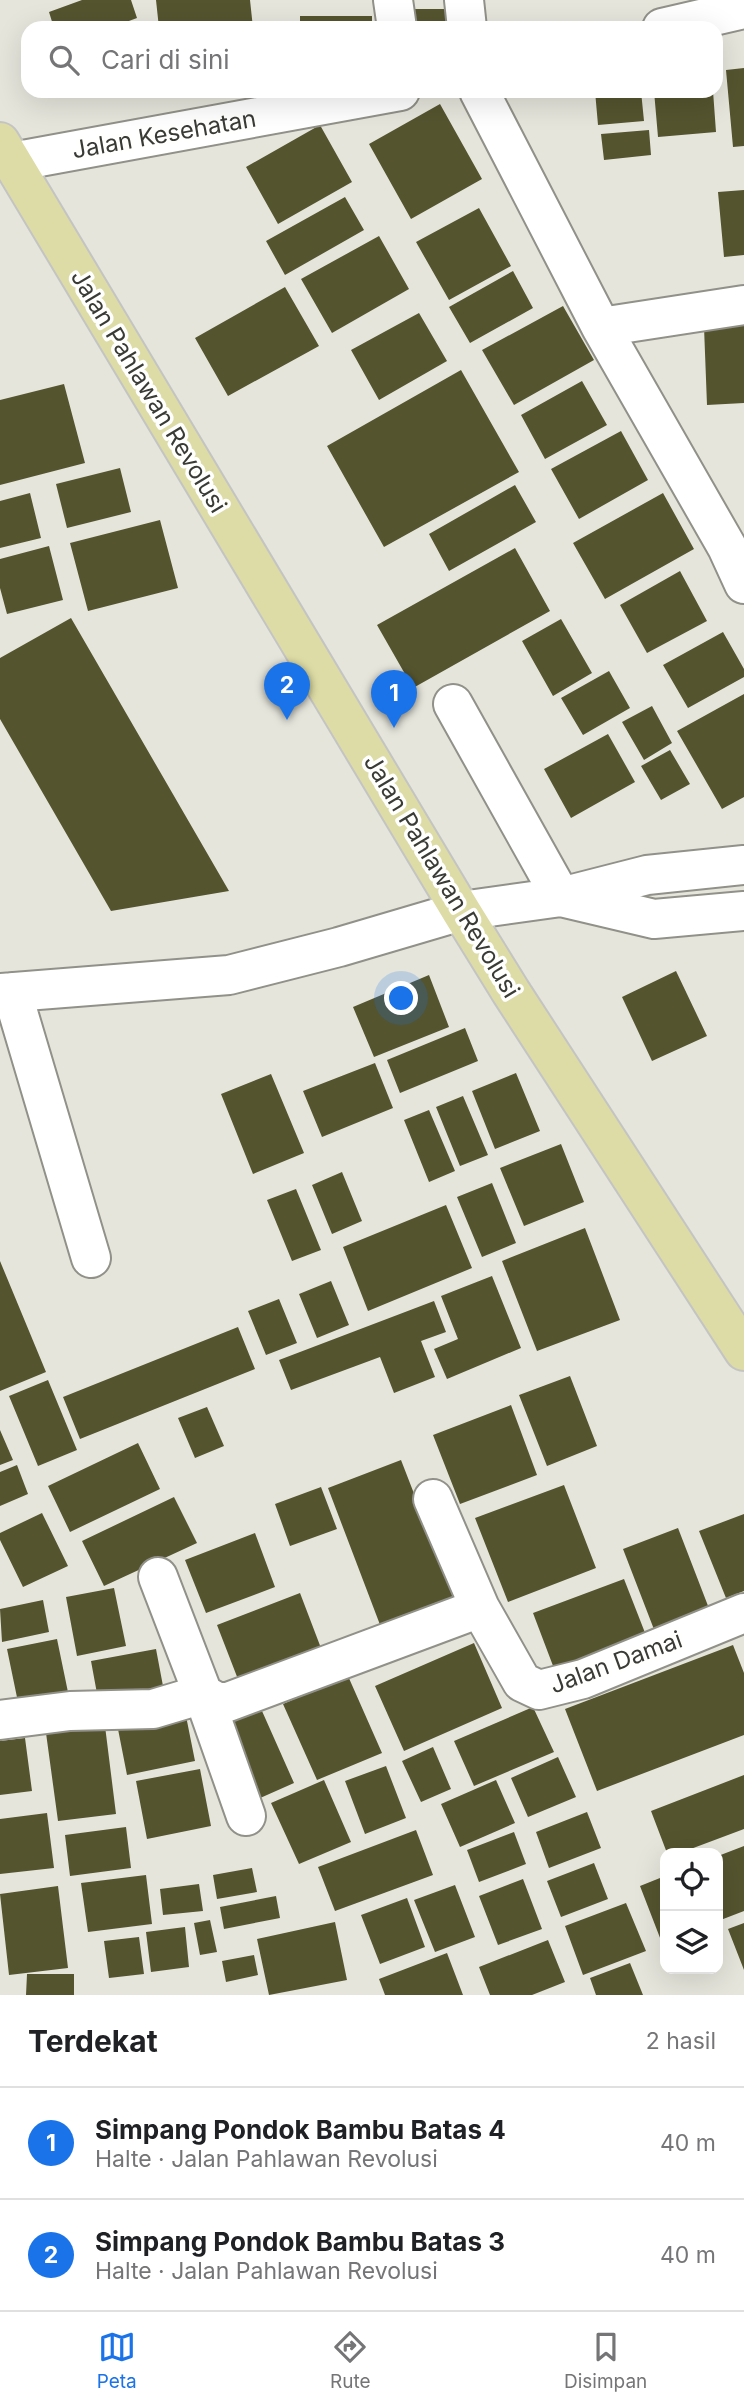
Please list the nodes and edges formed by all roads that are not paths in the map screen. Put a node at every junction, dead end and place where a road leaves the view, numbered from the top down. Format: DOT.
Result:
graph roads {
  1 [pos="393,0"];
  2 [pos="464,0"];
  3 [pos="744,9"];
  4 [pos="396,21"];
  5 [pos="466,21"];
  6 [pos="692,21"];
  7 [pos="355,98"];
  8 [pos="483,98"];
  9 [pos="6,152"];
  10 [pos="744,304"];
  11 [pos="601,327"];
  12 [pos="736,546"];
  13 [pos="744,584"];
  14 [pos="453,704"];
  15 [pos="744,865"];
  16 [pos="561,897"];
  17 [pos="461,911"];
  18 [pos="744,911"];
  19 [pos="6,992"];
  20 [pos="91,1258"];
  21 [pos="744,1351"];
  22 [pos="433,1499"];
  23 [pos="158,1577"];
  24 [pos="480,1608"];
  25 [pos="744,1613"];
  26 [pos="203,1694"];
  27 [pos="0,1720"];
  28 [pos="246,1816"];
  1 -- 4 [label="street"];
  2 -- 5 [label="street"];
  3 -- 6 [label="street"];
  7 -- 9 [label="street, Jalan Kesehatan"];
  8 -- 11 [label="street"];
  9 -- 17 [label="main road, Jalan Pahlawan Revolusi"];
  10 -- 11 [label="street"];
  11 -- 12 [label="street"];
  12 -- 13 [label="street"];
  14 -- 16 [label="street"];
  15 -- 16 [label="street"];
  16 -- 17 [label="street"];
  16 -- 18 [label="street"];
  17 -- 19 [label="street"];
  17 -- 21 [label="main road, Jalan Pahlawan Revolusi"];
  19 -- 20 [label="street"];
  22 -- 24 [label="street, Jalan Damai"];
  23 -- 26 [label="street"];
  24 -- 25 [label="street, Jalan Damai"];
  24 -- 26 [label="street"];
  26 -- 27 [label="street"];
  26 -- 28 [label="street"];
}
